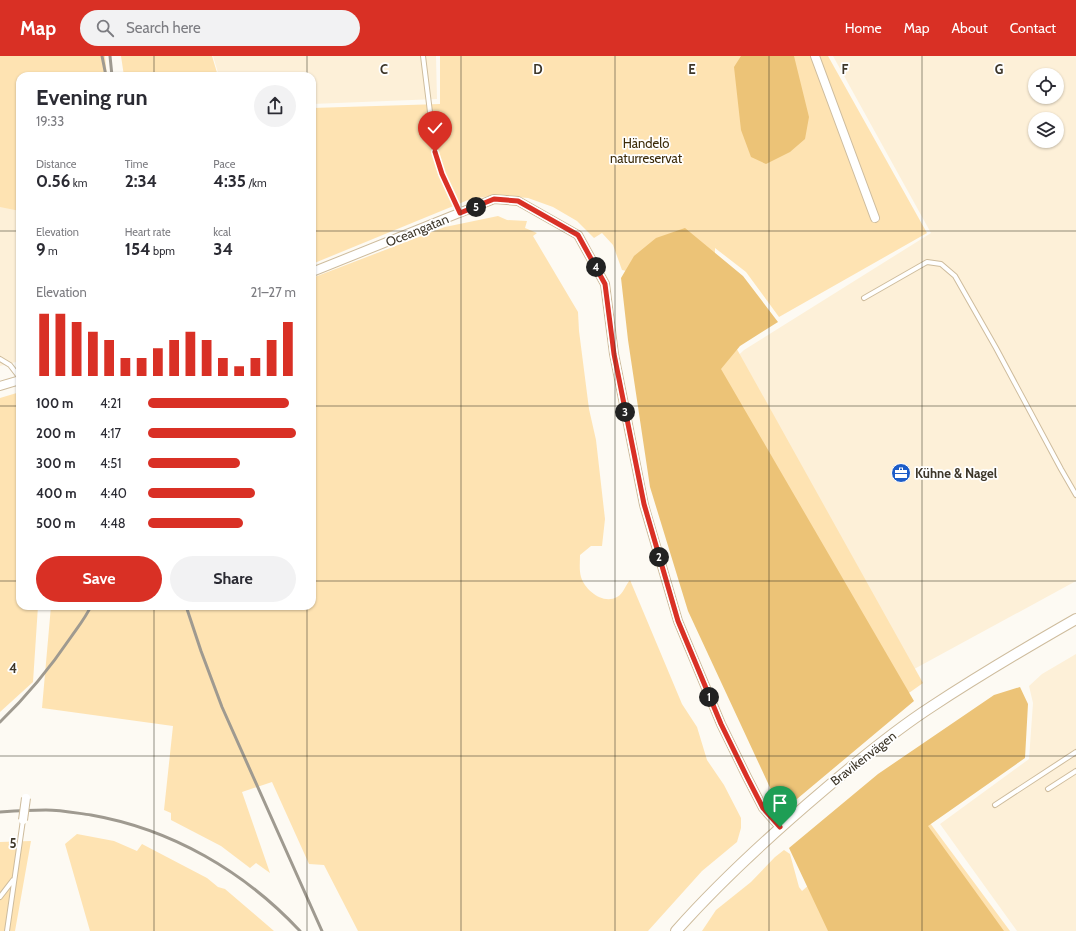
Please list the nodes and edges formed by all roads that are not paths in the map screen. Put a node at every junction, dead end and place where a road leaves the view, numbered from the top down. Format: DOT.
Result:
graph roads {
  1 [pos="423,56"];
  2 [pos="815,56"];
  3 [pos="460,213"];
  4 [pos="875,218"];
  5 [pos="316,270"];
  6 [pos="864,298"];
  7 [pos="0,359"];
  8 [pos="16,373"];
  9 [pos="16,380"];
  10 [pos="0,386"];
  11 [pos="1076,495"];
  12 [pos="1076,619"];
  13 [pos="1076,752"];
  14 [pos="1076,771"];
  15 [pos="1048,789"];
  16 [pos="26,798"];
  17 [pos="995,804"];
  18 [pos="24,820"];
  19 [pos="780,827"];
  20 [pos="14,880"];
  21 [pos="0,897"];
  22 [pos="7,931"];
  23 [pos="676,931"];
  1 -- 3 [label="lane"];
  2 -- 4 [label="street"];
  3 -- 5 [label="street, Oceangatan"];
  3 -- 19 [label="street, Oceangatan"];
  6 -- 11 [label="lane"];
  7 -- 8 [label="lane"];
  9 -- 10 [label="street"];
  12 -- 19 [label="street, Bravikenvägen"];
  13 -- 17 [label="lane"];
  14 -- 15 [label="lane"];
  16 -- 18 [label="street, bridge"];
  18 -- 20 [label="lane"];
  19 -- 23 [label="street, Bravikenvägen"];
  20 -- 21 [label="lane"];
  20 -- 22 [label="lane"];
}
